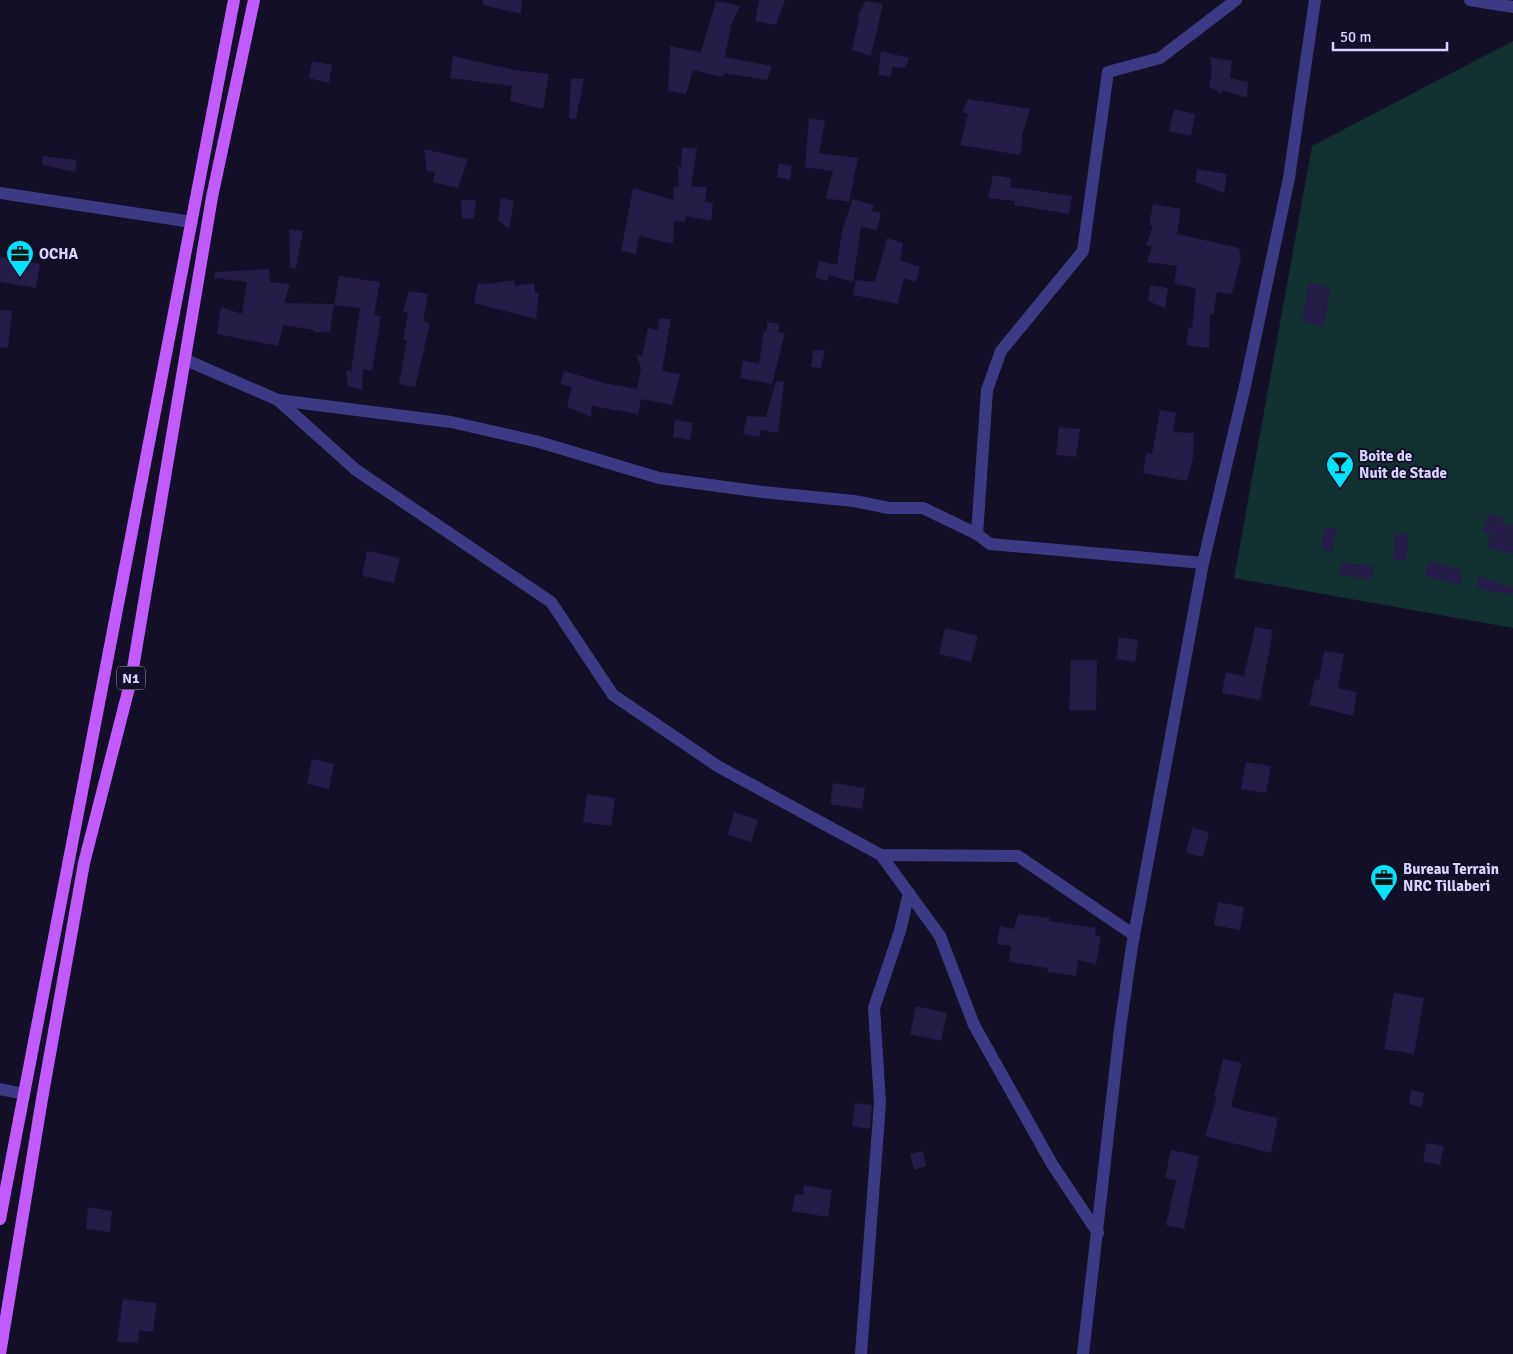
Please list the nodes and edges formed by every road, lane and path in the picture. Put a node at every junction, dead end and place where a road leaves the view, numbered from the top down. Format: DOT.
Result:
graph roads {
  1 [pos="234,0"];
  2 [pos="254,0"];
  3 [pos="1236,0"];
  4 [pos="1315,0"];
  5 [pos="1470,0"];
  6 [pos="1513,7"];
  7 [pos="0,193"];
  8 [pos="192,222"];
  9 [pos="186,360"];
  10 [pos="278,400"];
  11 [pos="978,534"];
  12 [pos="1203,563"];
  13 [pos="881,855"];
  14 [pos="909,893"];
  15 [pos="1134,935"];
  16 [pos="0,1089"];
  17 [pos="24,1094"];
  18 [pos="0,1219"];
  19 [pos="1098,1233"];
  20 [pos="0,1354"];
  21 [pos="861,1354"];
  22 [pos="1083,1354"];
  1 -- 8 [label="main road, N1"];
  2 -- 9 [label="main road, N1"];
  3 -- 11 [label="street"];
  4 -- 12 [label="street"];
  5 -- 6 [label="street"];
  7 -- 8 [label="street"];
  8 -- 17 [label="main road, N1"];
  9 -- 10 [label="street"];
  9 -- 20 [label="main road, N1"];
  10 -- 11 [label="street"];
  10 -- 13 [label="street"];
  11 -- 12 [label="street"];
  12 -- 15 [label="street"];
  13 -- 14 [label="street"];
  13 -- 15 [label="street"];
  14 -- 19 [label="street"];
  14 -- 21 [label="street"];
  15 -- 19 [label="street"];
  16 -- 17 [label="street"];
  17 -- 18 [label="main road, N1"];
  19 -- 22 [label="street"];
}
